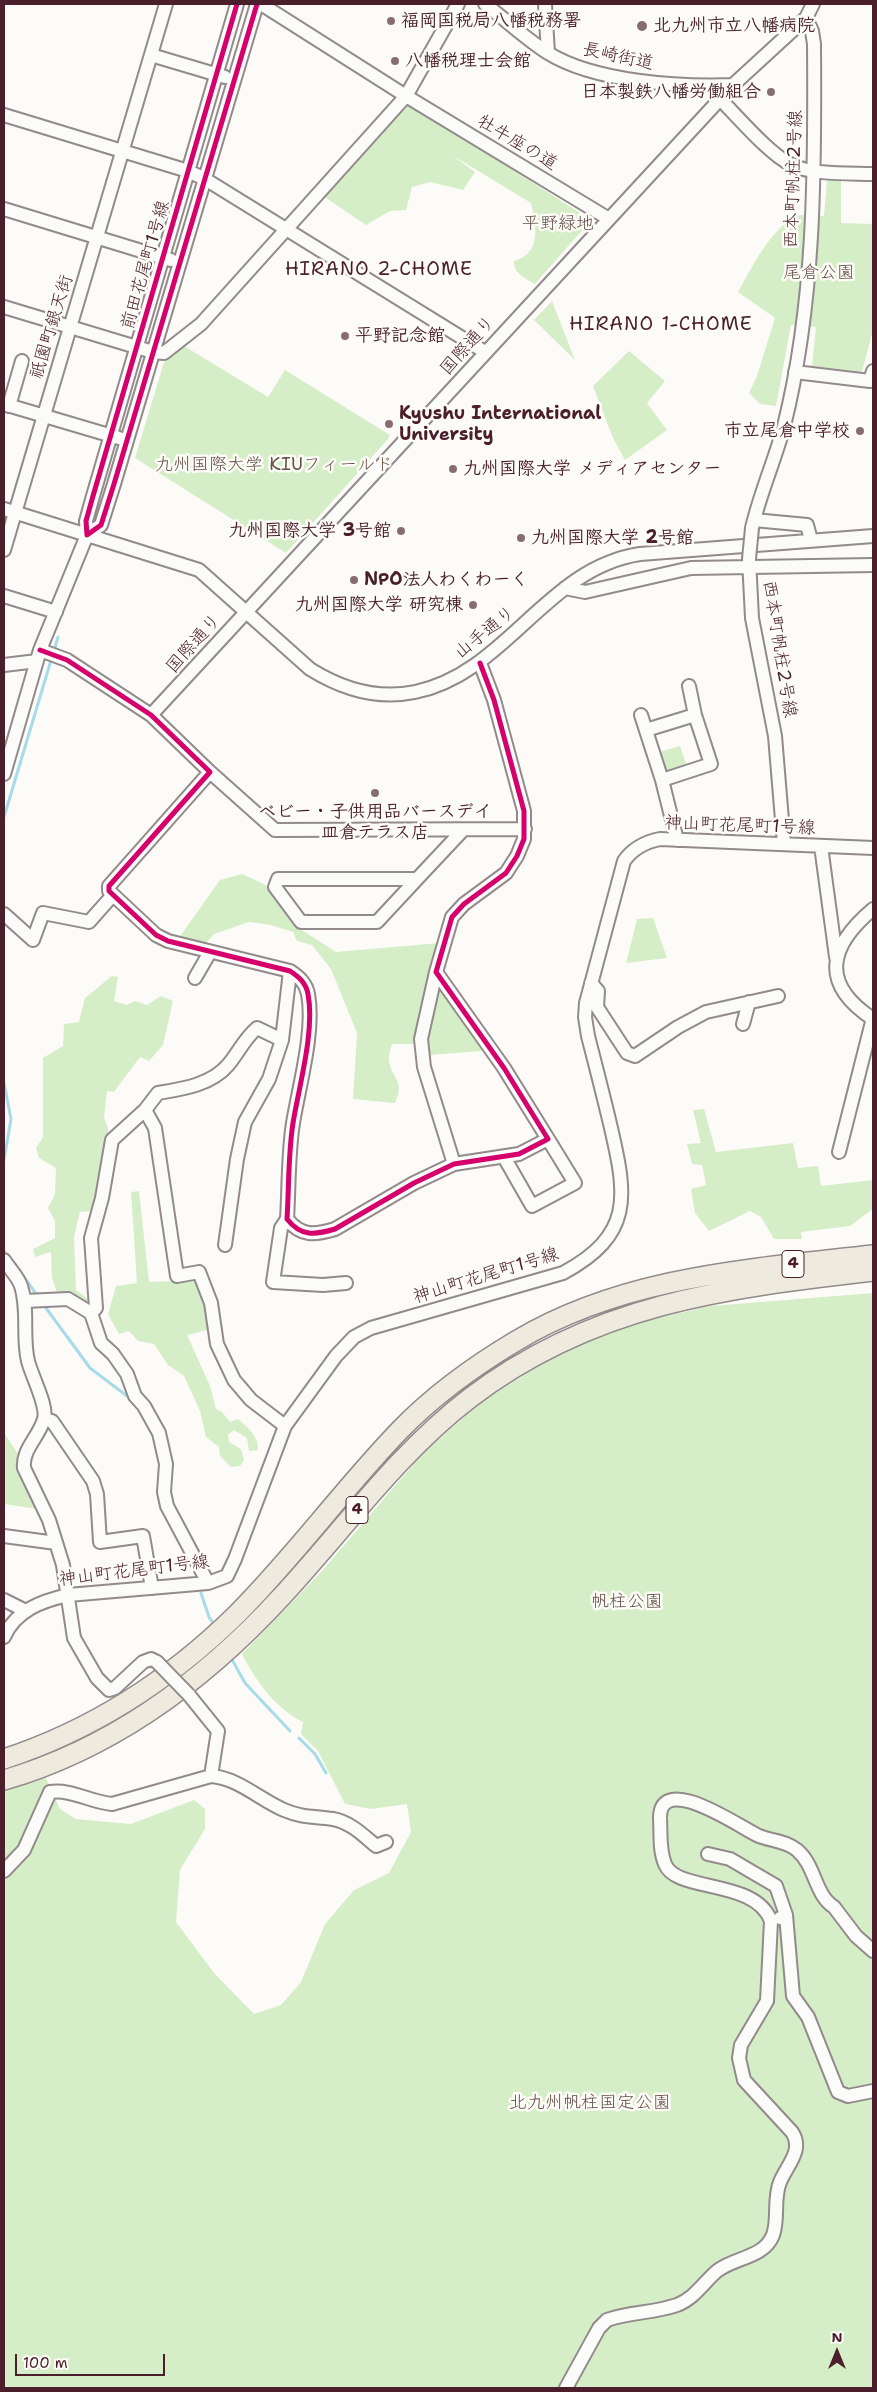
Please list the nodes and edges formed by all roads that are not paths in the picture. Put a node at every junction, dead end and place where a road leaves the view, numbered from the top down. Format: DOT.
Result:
graph roads {
  1 [pos="166,4"];
  2 [pos="237,4"];
  3 [pos="257,4"];
  4 [pos="261,4"];
  5 [pos="458,4"];
  6 [pos="485,4"];
  7 [pos="545,4"];
  8 [pos="813,4"];
  9 [pos="821,4"];
  10 [pos="806,18"];
  11 [pos="548,53"];
  12 [pos="151,55"];
  13 [pos="217,74"];
  14 [pos="236,79"];
  15 [pos="733,85"];
  16 [pos="406,96"];
  17 [pos="720,100"];
  18 [pos="4,115"];
  19 [pos="120,152"];
  20 [pos="815,170"];
  21 [pos="188,171"];
  22 [pos="873,174"];
  23 [pos="205,179"];
  24 [pos="4,209"];
  25 [pos="608,219"];
  26 [pos="285,229"];
  27 [pos="96,237"];
  28 [pos="164,258"];
  29 [pos="180,263"];
  30 [pos="4,307"];
  31 [pos="70,326"];
  32 [pos="137,347"];
  33 [pos="153,352"];
  34 [pos="485,352"];
  35 [pos="22,361"];
  36 [pos="873,371"];
  37 [pos="795,372"];
  38 [pos="6,405"];
  39 [pos="44,416"];
  40 [pos="110,436"];
  41 [pos="127,440"];
  42 [pos="9,510"];
  43 [pos="753,524"];
  44 [pos="87,535"];
  45 [pos="873,536"];
  46 [pos="811,540"];
  47 [pos="4,550"];
  48 [pos="749,563"];
  49 [pos="873,565"];
  50 [pos="565,588"];
  51 [pos="4,596"];
  52 [pos="56,612"];
  53 [pos="246,612"];
  54 [pos="46,655"];
  55 [pos="480,663"];
  56 [pos="4,665"];
  57 [pos="689,686"];
  58 [pos="151,715"];
  59 [pos="641,715"];
  60 [pos="695,715"];
  61 [pos="646,730"];
  62 [pos="210,772"];
  63 [pos="4,774"];
  64 [pos="662,780"];
  65 [pos="525,829"];
  66 [pos="463,830"];
  67 [pos="677,840"];
  68 [pos="784,844"];
  69 [pos="821,846"];
  70 [pos="873,848"];
  71 [pos="417,879"];
  72 [pos="112,896"];
  73 [pos="873,909"];
  74 [pos="4,914"];
  75 [pos="210,952"];
  76 [pos="836,958"];
  77 [pos="290,971"];
  78 [pos="436,972"];
  79 [pos="195,978"];
  80 [pos="591,983"];
  81 [pos="778,996"];
  82 [pos="749,1002"];
  83 [pos="873,1018"];
  84 [pos="743,1024"];
  85 [pos="282,1040"];
  86 [pos="145,1110"];
  87 [pos="548,1139"];
  88 [pos="839,1152"];
  89 [pos="504,1157"];
  90 [pos="454,1164"];
  91 [pos="287,1219"];
  92 [pos="225,1246"];
  93 [pos="873,1255"];
  94 [pos="4,1260"];
  95 [pos="873,1271"];
  96 [pos="346,1283"];
  97 [pos="714,1283"];
  98 [pos="25,1302"];
  99 [pos="91,1313"];
  100 [pos="44,1419"];
  101 [pos="285,1426"];
  102 [pos="4,1536"];
  103 [pos="56,1544"];
  104 [pos="208,1583"];
  105 [pos="152,1588"];
  106 [pos="68,1595"];
  107 [pos="4,1600"];
  108 [pos="26,1611"];
  109 [pos="4,1637"];
  110 [pos="6,1759"];
  111 [pos="211,1776"];
  112 [pos="7,1779"];
  113 [pos="386,1842"];
  114 [pos="708,1854"];
  115 [pos="4,1871"];
  116 [pos="786,1916"];
  117 [pos="771,1921"];
  118 [pos="873,1950"];
  119 [pos="873,2091"];
  120 [pos="566,2388"];
  1 -- 12 [label="street, 祇園町銀天街"];
  2 -- 13 [label="street, 前田花尾町1号線"];
  3 -- 14 [label="street, 前田花尾町1号線"];
  4 -- 16 [label="street, 牡牛座の道"];
  5 -- 16 [label="street"];
  6 -- 11 [label="street, 長崎街道"];
  7 -- 11 [label="street"];
  8 -- 10 [label="street, 国際通り"];
  9 -- 10 [label="street"];
  10 -- 15 [label="street, 国際通り"];
  10 -- 20 [label="street, 西本町帆柱2号線"];
  11 -- 15 [label="street, 長崎街道"];
  12 -- 13 [label="street"];
  12 -- 19 [label="street, 祇園町銀天街"];
  13 -- 14 [label="street"];
  13 -- 21 [label="street, 前田花尾町1号線"];
  14 -- 23 [label="street, 前田花尾町1号線"];
  15 -- 17 [label="street, 国際通り"];
  16 -- 25 [label="street, 牡牛座の道"];
  16 -- 26 [label="street"];
  17 -- 20 [label="street"];
  17 -- 25 [label="street, 国際通り"];
  18 -- 19 [label="street"];
  19 -- 21 [label="street"];
  19 -- 27 [label="street, 祇園町銀天街"];
  20 -- 22 [label="street"];
  20 -- 37 [label="street, 西本町帆柱2号線"];
  21 -- 23 [label="street"];
  21 -- 28 [label="street, 前田花尾町1号線"];
  23 -- 26 [label="street"];
  23 -- 29 [label="street, 前田花尾町1号線"];
  24 -- 27 [label="street"];
  25 -- 34 [label="street, 国際通り"];
  26 -- 33 [label="street"];
  26 -- 34 [label="street"];
  27 -- 28 [label="street"];
  27 -- 31 [label="street, 祇園町銀天街"];
  28 -- 29 [label="street"];
  28 -- 32 [label="street, 前田花尾町1号線"];
  29 -- 33 [label="street, 前田花尾町1号線"];
  30 -- 31 [label="street"];
  31 -- 32 [label="street"];
  31 -- 39 [label="street, 祇園町銀天街"];
  32 -- 33 [label="street"];
  32 -- 40 [label="street, 前田花尾町1号線"];
  33 -- 41 [label="street, 前田花尾町1号線"];
  34 -- 53 [label="street, 国際通り"];
  35 -- 38 [label="street"];
  36 -- 37 [label="street"];
  37 -- 43 [label="street, 西本町帆柱2号線"];
  38 -- 39 [label="street"];
  39 -- 40 [label="street"];
  39 -- 42 [label="street, 祇園町銀天街"];
  40 -- 41 [label="street"];
  40 -- 44 [label="street, 前田花尾町1号線"];
  41 -- 44 [label="street, 前田花尾町1号線"];
  42 -- 44 [label="street, 山手通り"];
  42 -- 47 [label="street, 祇園町銀天街"];
  43 -- 46 [label="street"];
  43 -- 48 [label="street, 西本町帆柱2号線, bridge"];
  44 -- 52 [label="street, 前田花尾町1号線"];
  44 -- 53 [label="street, 山手通り"];
  45 -- 46 [label="street, 山手通り"];
  46 -- 50 [label="street, 山手通り"];
  48 -- 49 [label="street"];
  48 -- 50 [label="street"];
  48 -- 68 [label="street, 西本町帆柱2号線"];
  50 -- 55 [label="street, 山手通り"];
  51 -- 52 [label="street"];
  52 -- 54 [label="street, 前田花尾町1号線"];
  53 -- 55 [label="street, 山手通り"];
  53 -- 58 [label="street, 国際通り"];
  54 -- 56 [label="street"];
  54 -- 58 [label="street"];
  54 -- 63 [label="street, 前田花尾町1号線"];
  55 -- 65 [label="street"];
  57 -- 60 [label="street"];
  58 -- 62 [label="street"];
  59 -- 61 [label="street"];
  60 -- 61 [label="street"];
  60 -- 64 [label="street"];
  61 -- 64 [label="street"];
  62 -- 66 [label="street"];
  62 -- 72 [label="street"];
  64 -- 67 [label="street"];
  65 -- 66 [label="street"];
  65 -- 78 [label="street"];
  66 -- 71 [label="street"];
  67 -- 68 [label="street, 神山町花尾町1号線"];
  67 -- 80 [label="street, 神山町花尾町1号線"];
  68 -- 69 [label="street, 神山町花尾町1号線"];
  69 -- 70 [label="street, 神山町花尾町1号線"];
  69 -- 76 [label="street"];
  71 -- 71 [label="street"];
  72 -- 74 [label="street"];
  72 -- 75 [label="street"];
  73 -- 76 [label="street"];
  75 -- 77 [label="street"];
  75 -- 79 [label="street"];
  76 -- 83 [label="street"];
  77 -- 85 [label="street"];
  77 -- 91 [label="street"];
  78 -- 87 [label="street"];
  78 -- 90 [label="street"];
  80 -- 82 [label="street"];
  80 -- 101 [label="street, 神山町花尾町1号線"];
  81 -- 82 [label="street"];
  82 -- 84 [label="street"];
  83 -- 88 [label="street"];
  85 -- 86 [label="street"];
  85 -- 92 [label="street"];
  86 -- 99 [label="street"];
  86 -- 101 [label="street"];
  87 -- 89 [label="street"];
  87 -- 89 [label="street"];
  89 -- 90 [label="street"];
  90 -- 91 [label="street"];
  91 -- 96 [label="street"];
  93 -- 97 [label="highway, 4"];
  94 -- 98 [label="street"];
  95 -- 97 [label="highway, 4"];
  97 -- 110 [label="highway, 4"];
  97 -- 112 [label="highway, 4"];
  98 -- 99 [label="street"];
  98 -- 100 [label="street"];
  99 -- 104 [label="street"];
  100 -- 103 [label="street"];
  100 -- 105 [label="street"];
  101 -- 104 [label="street, 神山町花尾町1号線"];
  102 -- 103 [label="street"];
  103 -- 106 [label="street"];
  104 -- 105 [label="street, 神山町花尾町1号線"];
  105 -- 106 [label="street, 神山町花尾町1号線"];
  106 -- 108 [label="street, 神山町花尾町1号線"];
  106 -- 111 [label="street, bridge"];
  107 -- 108 [label="street"];
  108 -- 109 [label="street, 神山町花尾町1号線"];
  111 -- 113 [label="street"];
  111 -- 115 [label="street"];
  114 -- 116 [label="street"];
  116 -- 117 [label="street"];
  116 -- 119 [label="street"];
  117 -- 118 [label="street"];
  117 -- 120 [label="street"];
}
